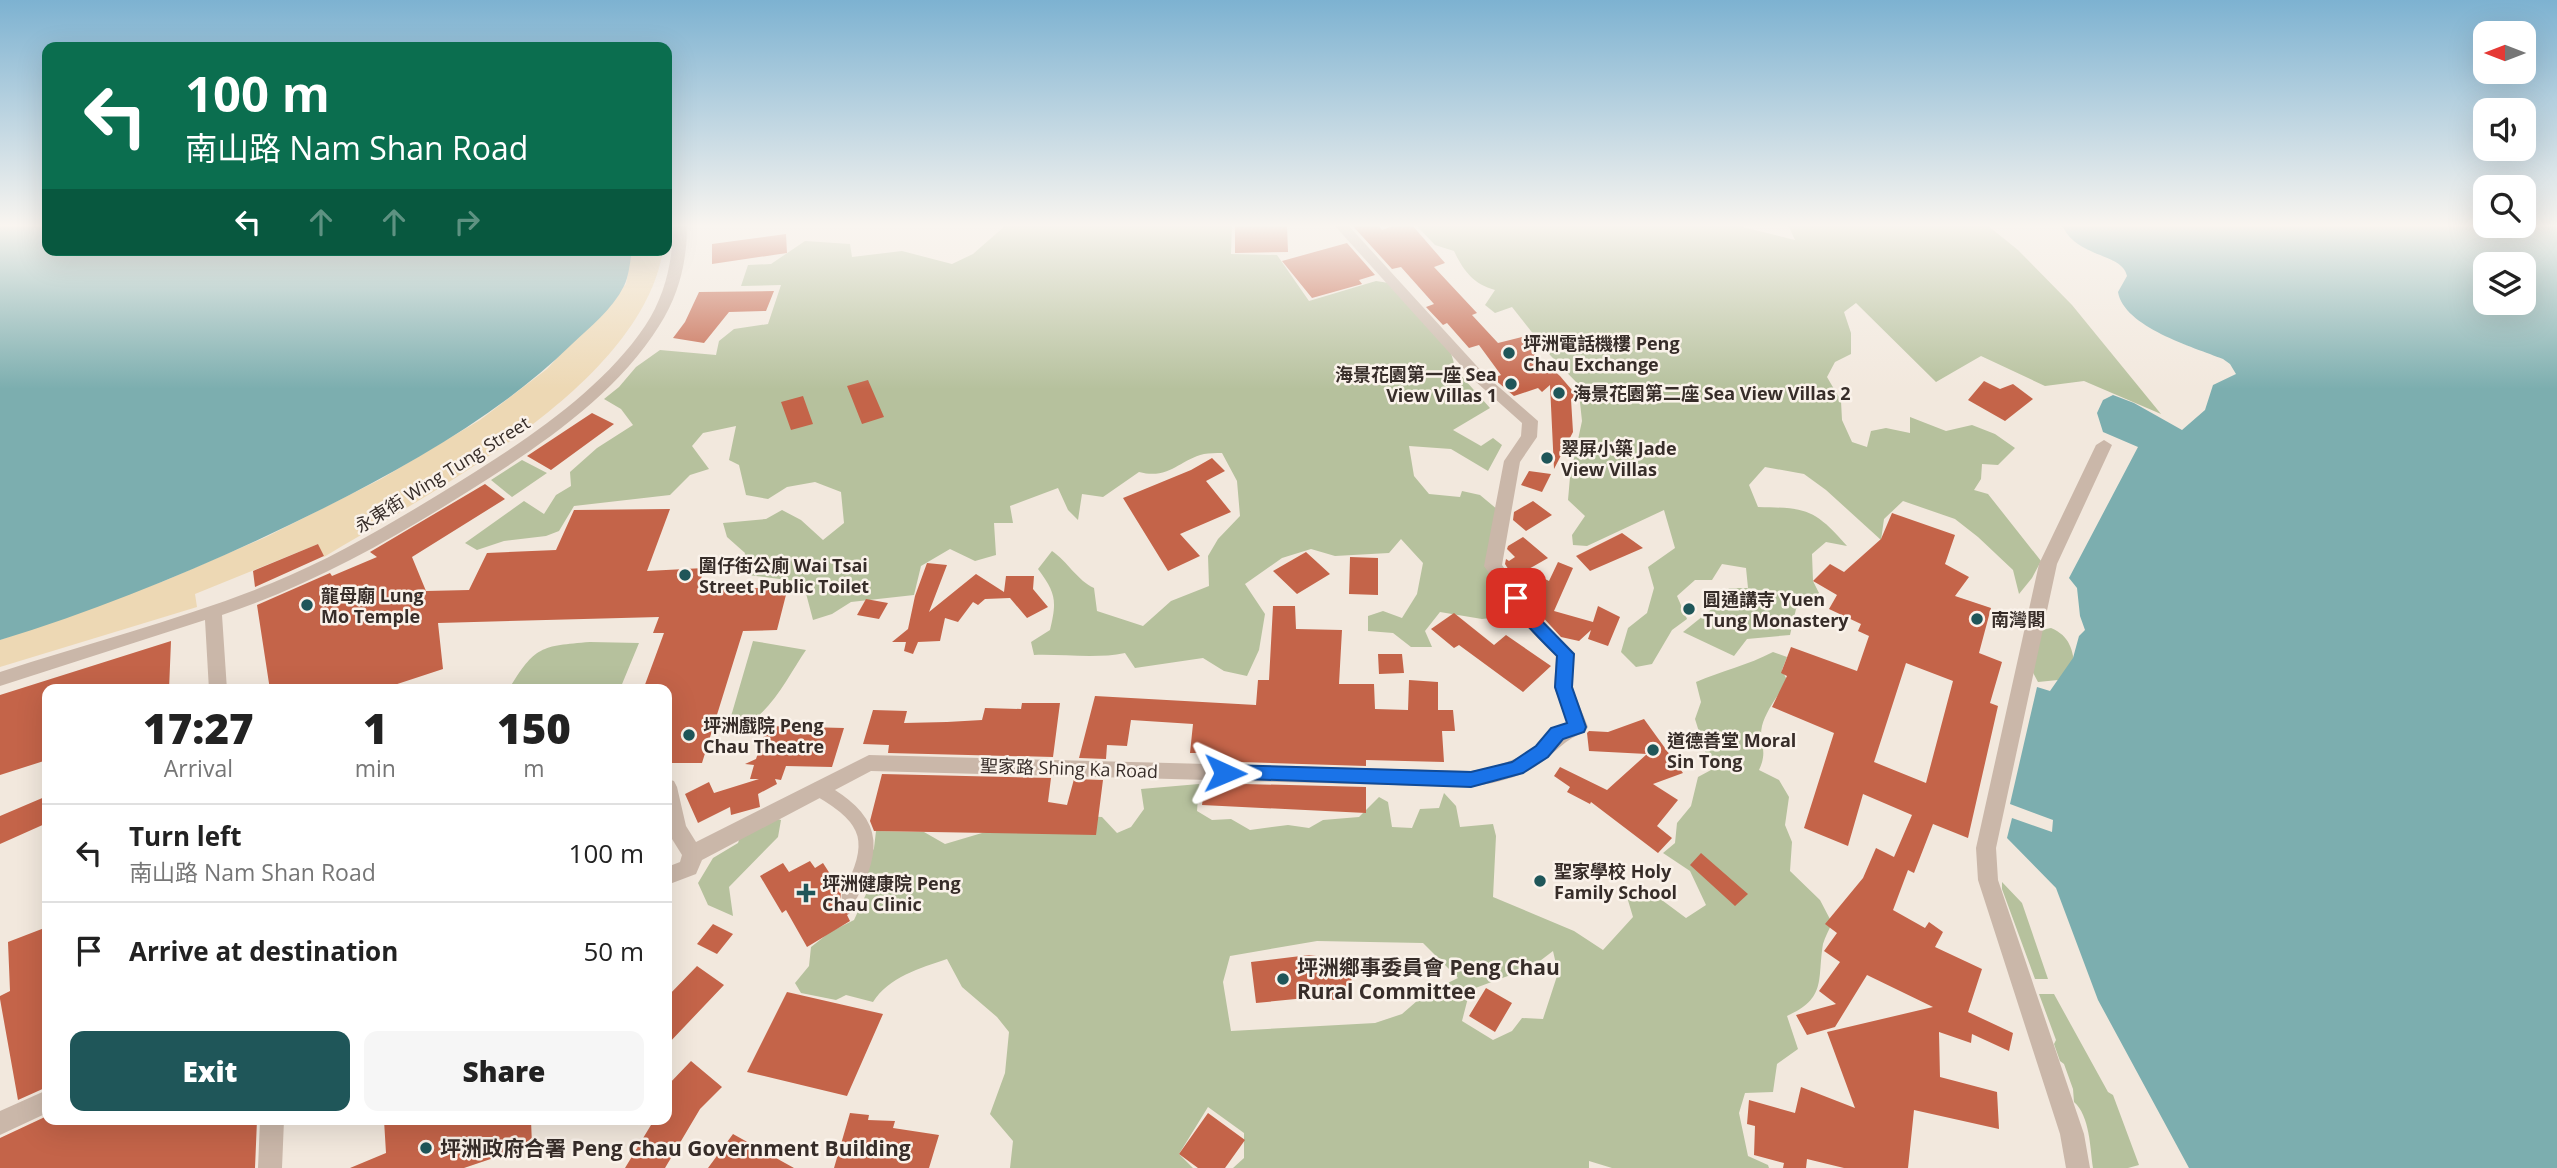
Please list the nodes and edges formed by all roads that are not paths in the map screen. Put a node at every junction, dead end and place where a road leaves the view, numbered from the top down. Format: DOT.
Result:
graph roads {
  1 [pos="675,280"];
  2 [pos="1390,280"];
  3 [pos="2104,444"];
  4 [pos="213,611"];
  5 [pos="0,679"];
  6 [pos="218,684"];
  7 [pos="819,789"];
  8 [pos="672,810"];
  9 [pos="693,854"];
  10 [pos="672,874"];
  11 [pos="849,897"];
  12 [pos="42,1103"];
  13 [pos="0,1123"];
  14 [pos="272,1125"];
  15 [pos="270,1168"];
  16 [pos="2078,1168"];
  1 -- 4 [label="street, 永東街 Wing Tung Street"];
  2 -- 7 [label="street, 聖家路 Shing Ka Road"];
  3 -- 16 [label="street"];
  4 -- 5 [label="street, 永東街 Wing Tung Street"];
  4 -- 6 [label="street"];
  7 -- 9 [label="street, 聖家路 Shing Ka Road"];
  7 -- 11 [label="lane"];
  8 -- 9 [label="street"];
  9 -- 10 [label="street, 聖家路 Shing Ka Road"];
  12 -- 13 [label="street"];
  14 -- 15 [label="street"];
}
